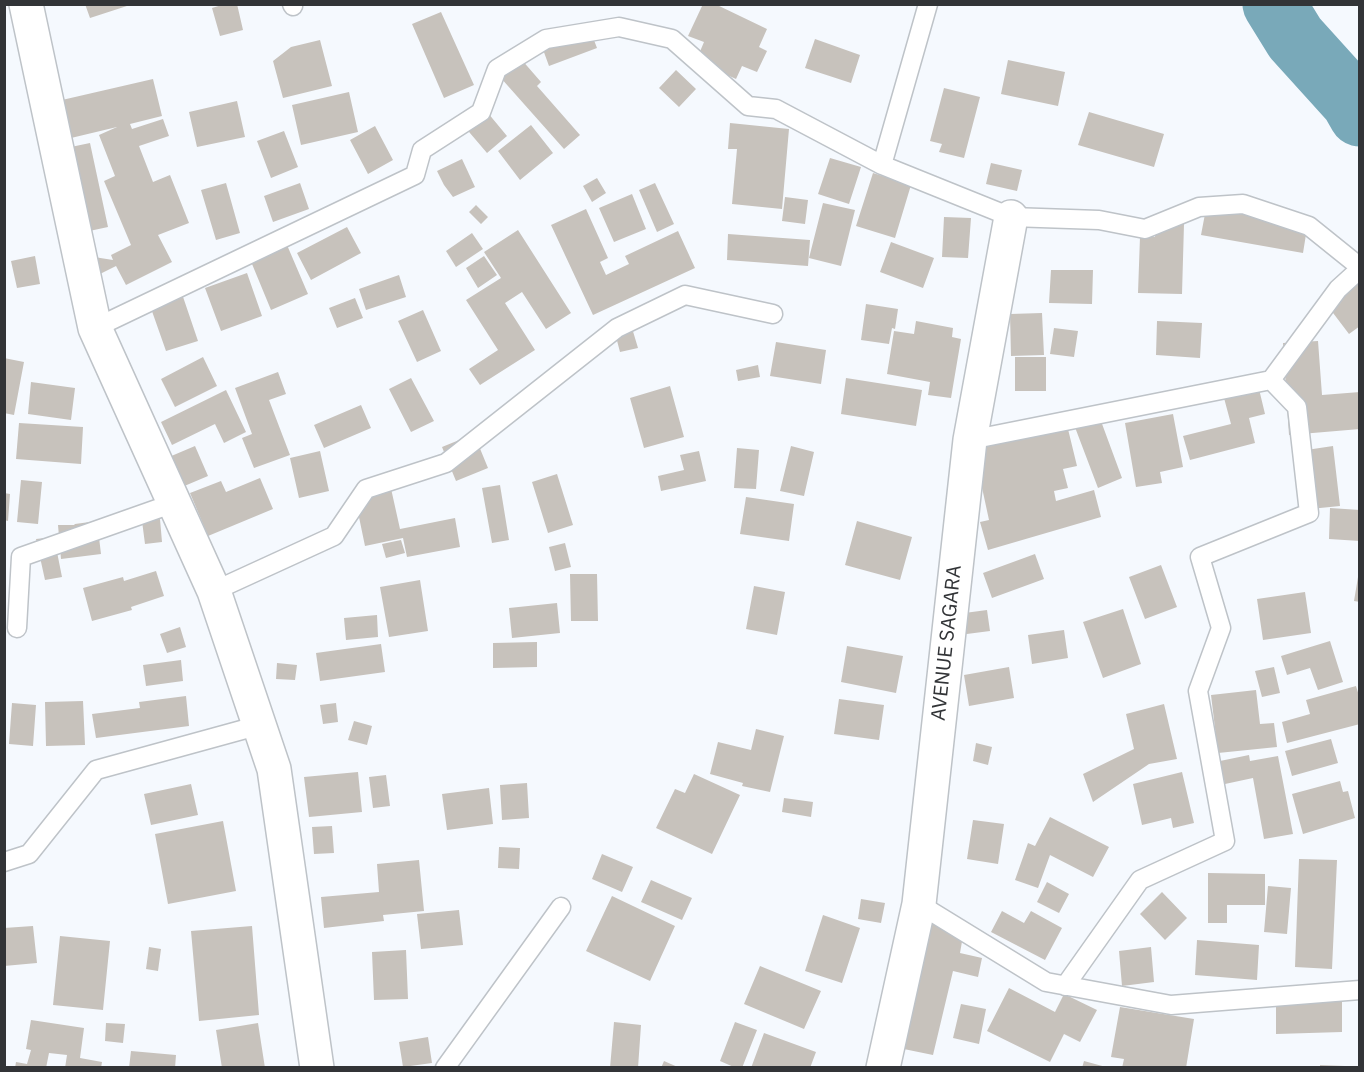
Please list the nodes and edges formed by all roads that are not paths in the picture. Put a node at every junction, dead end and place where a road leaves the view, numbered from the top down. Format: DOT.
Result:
graph roads {
  1 [pos="26,4"];
  2 [pos="928,4"];
  3 [pos="882,165"];
  4 [pos="1011,217"];
  5 [pos="1359,268"];
  6 [pos="773,314"];
  7 [pos="95,328"];
  8 [pos="1271,380"];
  9 [pos="970,440"];
  10 [pos="174,503"];
  11 [pos="214,591"];
  12 [pos="17,628"];
  13 [pos="260,725"];
  14 [pos="4,862"];
  15 [pos="918,904"];
  16 [pos="561,907"];
  17 [pos="1065,986"];
  18 [pos="1359,990"];
  19 [pos="317,1068"];
  20 [pos="445,1068"];
  21 [pos="883,1068"];
  1 -- 7 [label="street"];
  2 -- 3 [label="lane"];
  3 -- 4 [label="lane"];
  3 -- 7 [label="lane"];
  4 -- 5 [label="lane"];
  4 -- 9 [label="street, AVENUE SAGARA"];
  5 -- 8 [label="lane"];
  6 -- 11 [label="lane"];
  7 -- 10 [label="street"];
  8 -- 9 [label="lane"];
  8 -- 17 [label="lane"];
  9 -- 15 [label="street, AVENUE SAGARA"];
  10 -- 11 [label="street"];
  10 -- 12 [label="lane"];
  11 -- 13 [label="street"];
  13 -- 14 [label="lane"];
  13 -- 19 [label="street"];
  15 -- 17 [label="lane"];
  15 -- 21 [label="street, AVENUE SAGARA"];
  16 -- 20 [label="lane"];
  17 -- 18 [label="lane"];
}
